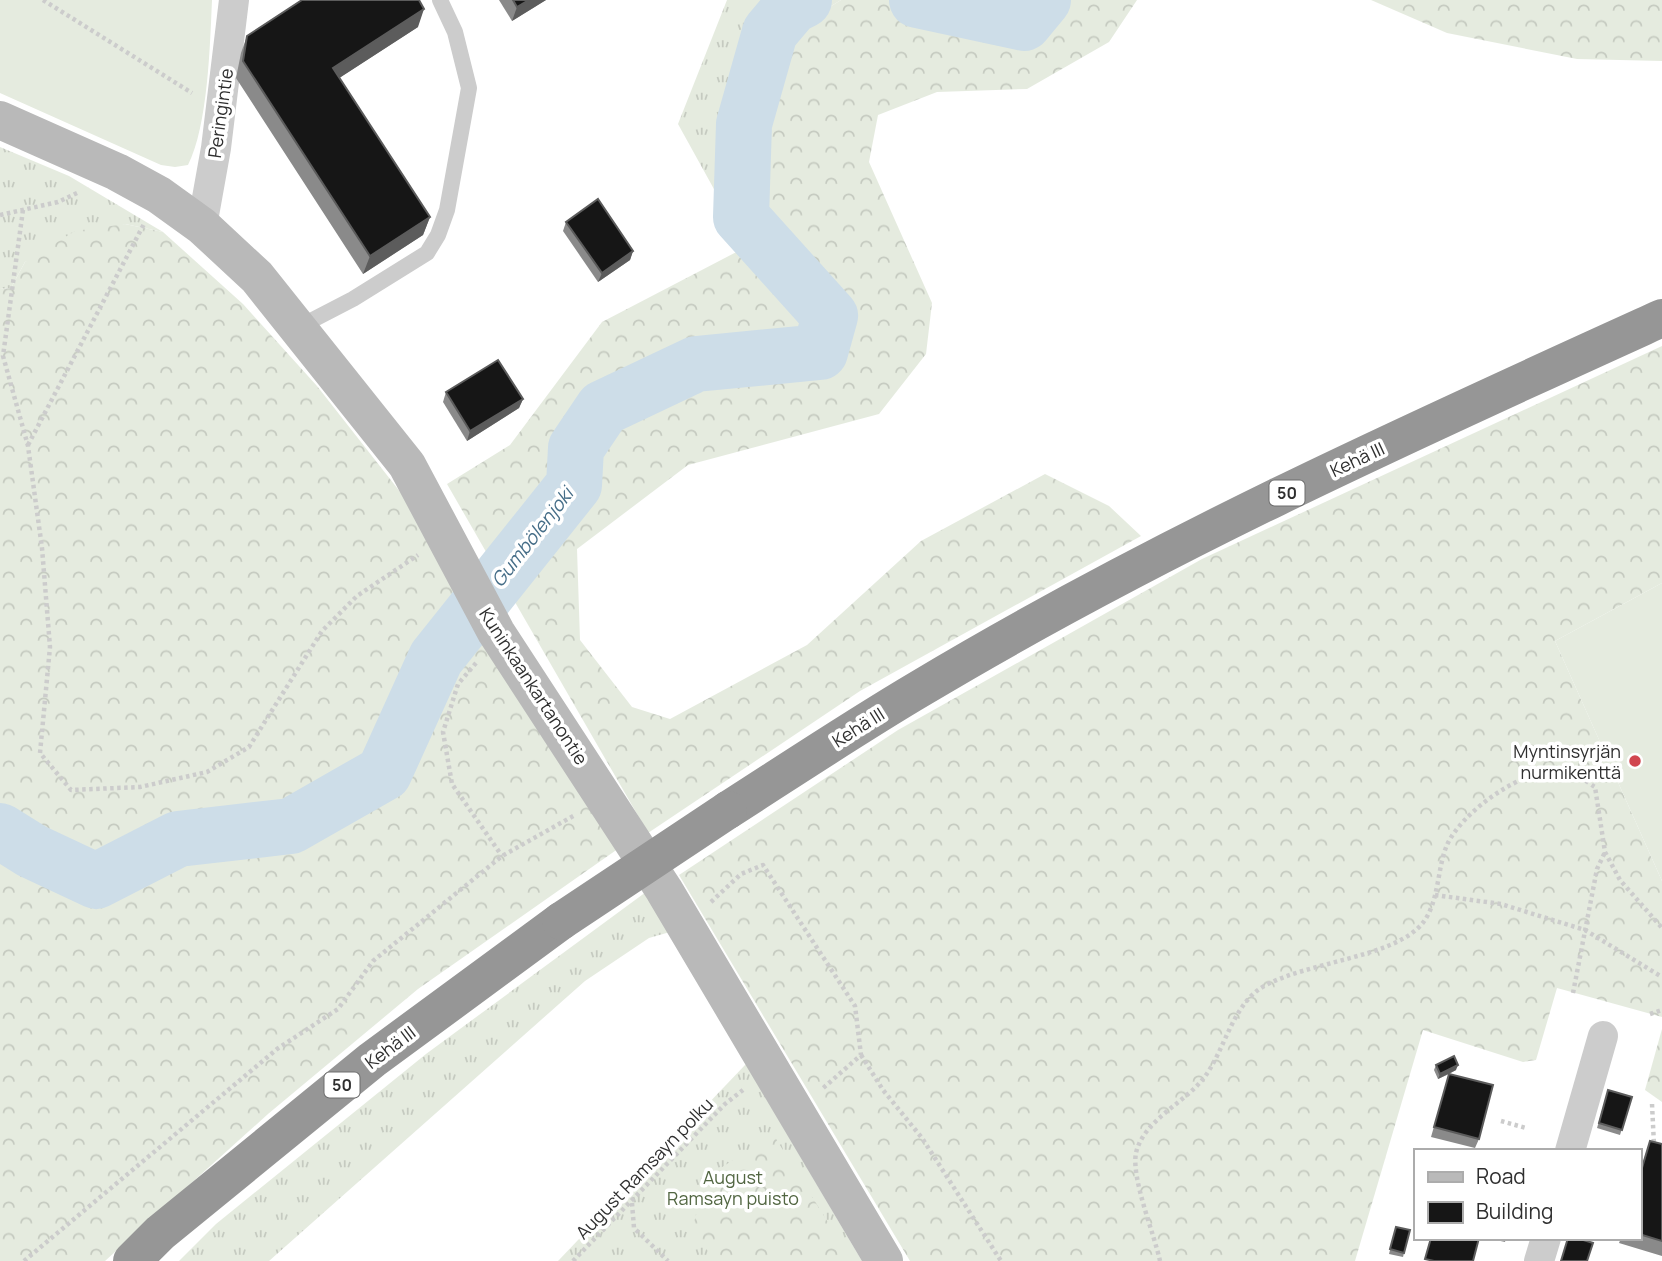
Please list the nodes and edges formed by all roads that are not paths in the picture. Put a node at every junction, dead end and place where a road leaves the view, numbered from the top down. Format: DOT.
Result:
graph roads {
  1 [pos="234,0"];
  2 [pos="440,0"];
  3 [pos="0,120"];
  4 [pos="202,226"];
  5 [pos="1662,318"];
  6 [pos="299,327"];
  7 [pos="1603,1036"];
  8 [pos="1571,1149"];
  9 [pos="1545,1240"];
  10 [pos="132,1261"];
  11 [pos="884,1261"];
  12 [pos="1539,1261"];
  1 -- 4 [label="street, Peringintie"];
  2 -- 6 [label="lane"];
  3 -- 4 [label="street, Kuninkaankartanontie"];
  4 -- 6 [label="street, Kuninkaankartanontie"];
  5 -- 10 [label="highway, Kehä III / 50, bridge"];
  6 -- 11 [label="street, Kuninkaankartanontie"];
  7 -- 8 [label="street"];
  9 -- 12 [label="street"];
}
